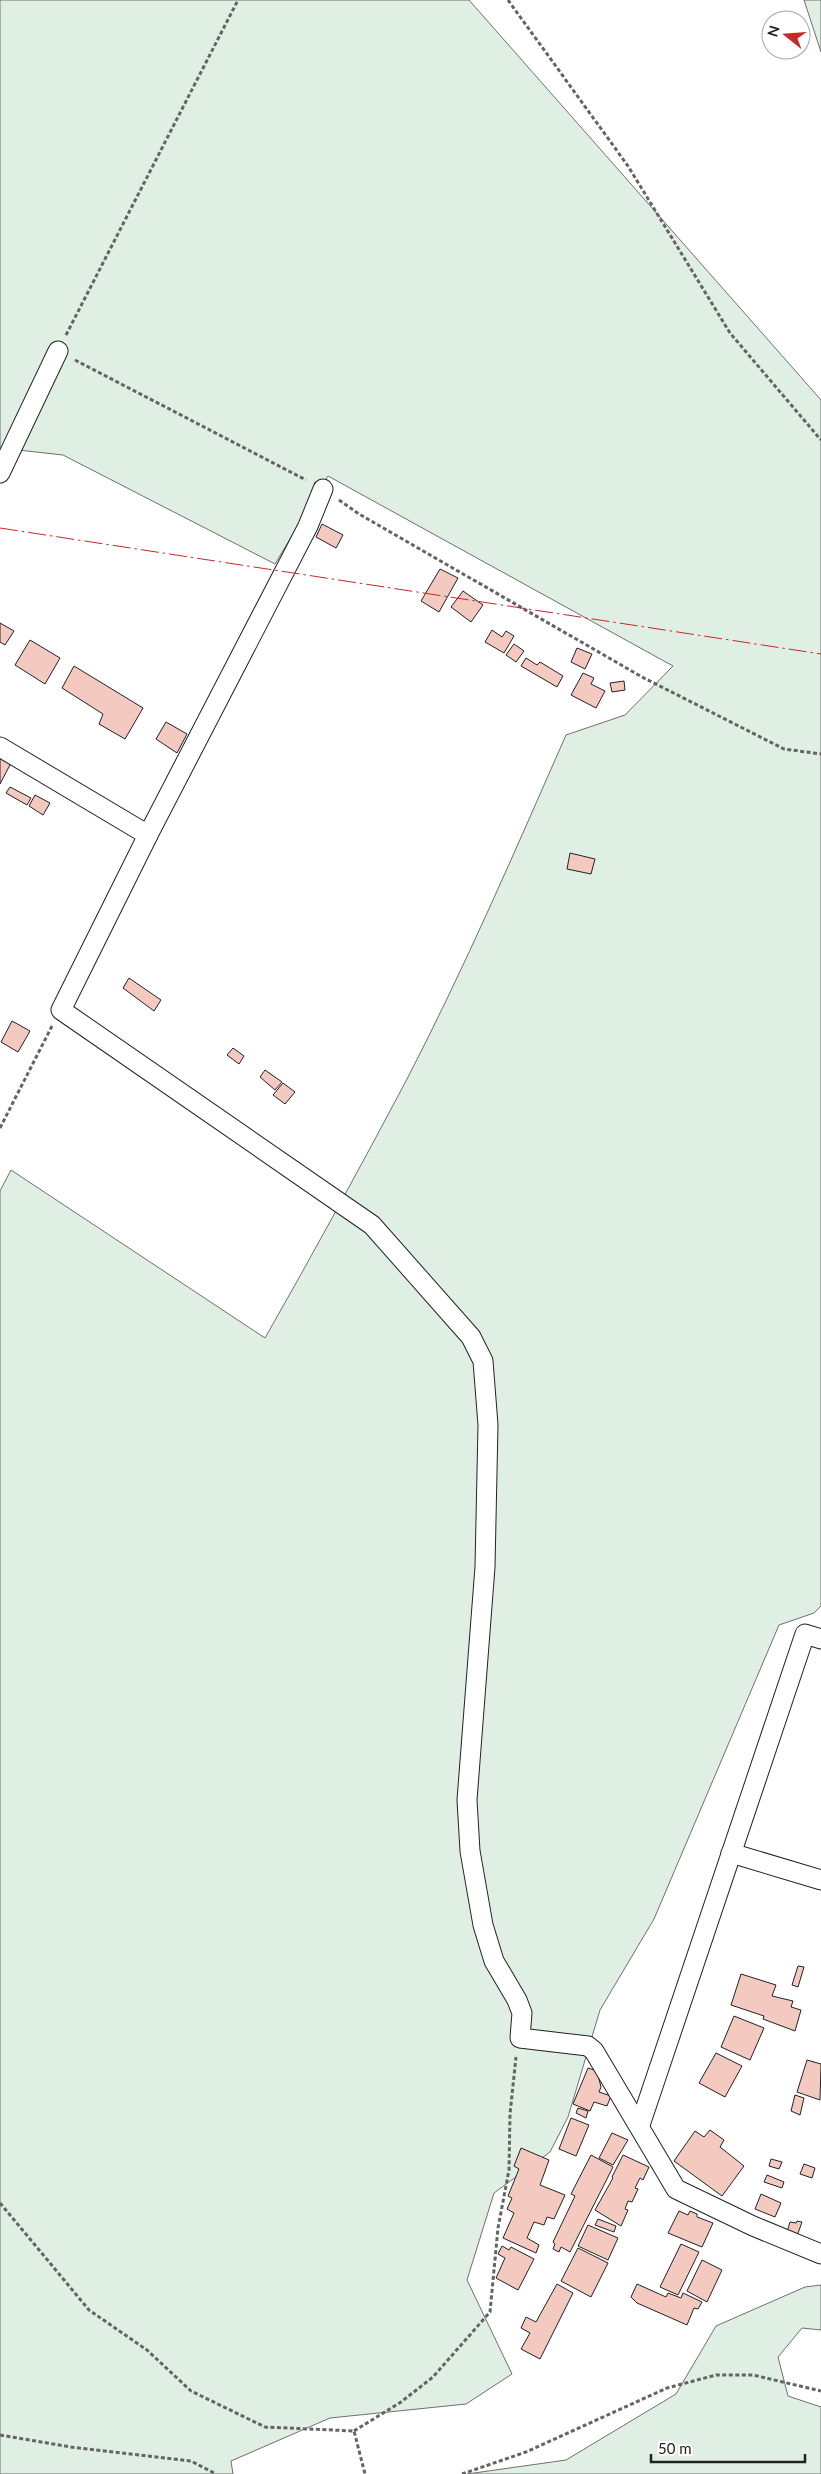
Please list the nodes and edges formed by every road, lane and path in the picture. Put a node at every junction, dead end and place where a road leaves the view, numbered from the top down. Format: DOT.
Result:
graph roads {
  1 [pos="238,0"];
  2 [pos="508,0"];
  3 [pos="58,351"];
  4 [pos="821,440"];
  5 [pos="0,473"];
  6 [pos="323,489"];
  7 [pos="0,747"];
  8 [pos="821,754"];
  9 [pos="148,835"];
  10 [pos="60,1010"];
  11 [pos="0,1128"];
  12 [pos="821,1639"];
  13 [pos="731,1853"];
  14 [pos="821,1879"];
  15 [pos="520,2038"];
  16 [pos="640,2126"];
  17 [pos="0,2202"];
  18 [pos="821,2254"];
  19 [pos="821,2391"];
  20 [pos="354,2431"];
  21 [pos="0,2434"];
  22 [pos="216,2474"];
  23 [pos="366,2474"];
  24 [pos="462,2474"];
  1 -- 3 [label="path"];
  2 -- 4 [label="path"];
  3 -- 5 [label="street"];
  3 -- 6 [label="path"];
  6 -- 8 [label="path"];
  6 -- 9 [label="street"];
  7 -- 9 [label="street"];
  9 -- 10 [label="street"];
  10 -- 11 [label="path"];
  10 -- 15 [label="street"];
  12 -- 13 [label="street"];
  13 -- 14 [label="street"];
  13 -- 16 [label="street"];
  15 -- 16 [label="street"];
  15 -- 20 [label="path"];
  16 -- 18 [label="street"];
  17 -- 20 [label="path"];
  19 -- 24 [label="path"];
  20 -- 23 [label="path"];
  21 -- 22 [label="path"];
}
